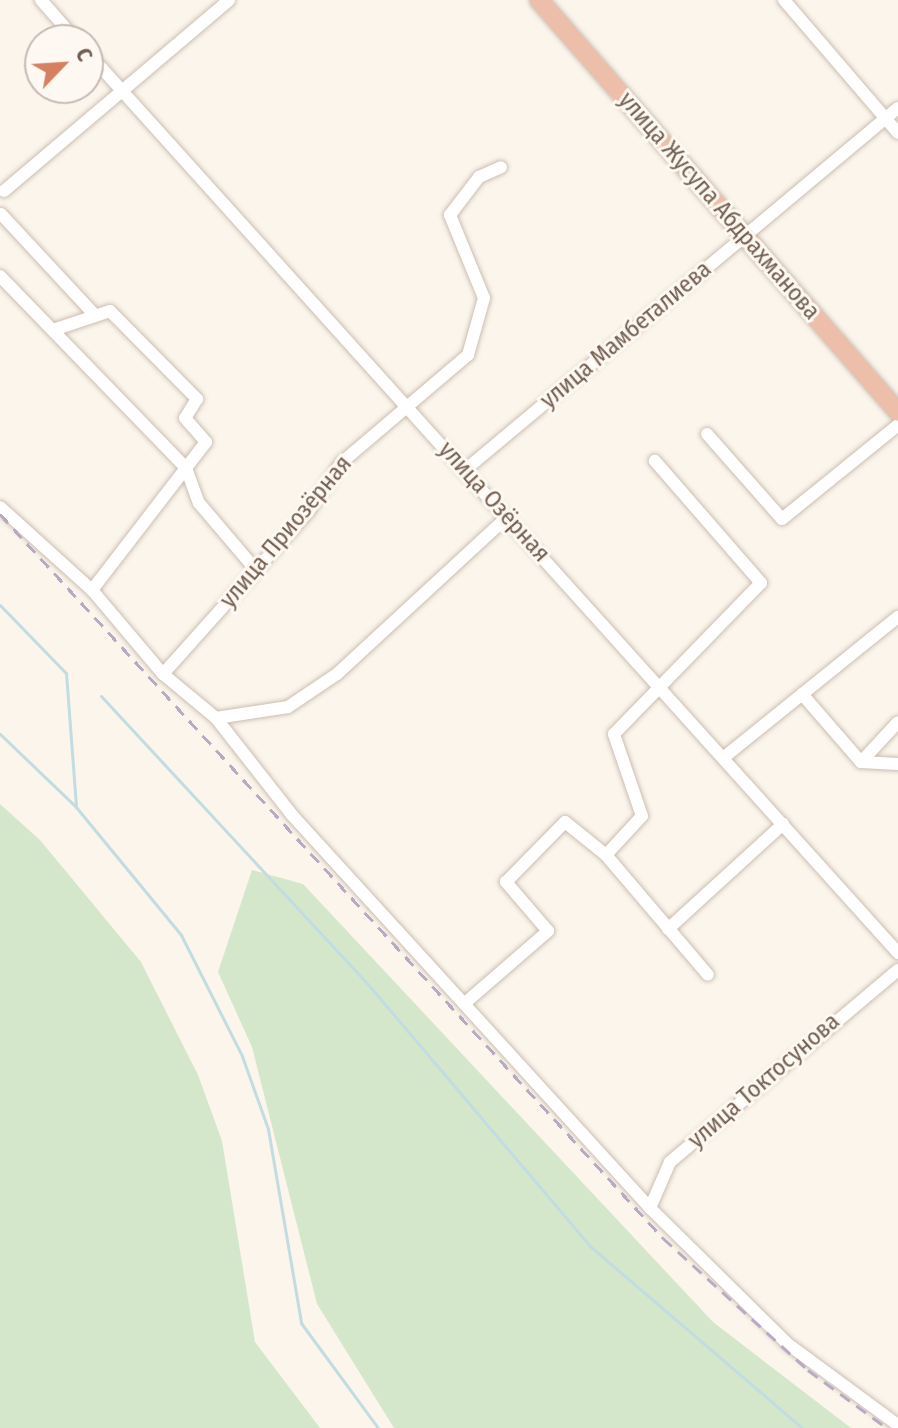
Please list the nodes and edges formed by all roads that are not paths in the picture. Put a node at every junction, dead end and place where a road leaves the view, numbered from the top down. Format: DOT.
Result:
graph roads {
  1 [pos="41,0"];
  2 [pos="229,0"];
  3 [pos="539,0"];
  4 [pos="784,0"];
  5 [pos="62,24"];
  6 [pos="104,71"];
  7 [pos="121,90"];
  8 [pos="898,108"];
  9 [pos="885,119"];
  10 [pos="898,133"];
  11 [pos="501,167"];
  12 [pos="2,188"];
  13 [pos="0,216"];
  14 [pos="745,236"];
  15 [pos="0,276"];
  16 [pos="95,315"];
  17 [pos="53,330"];
  18 [pos="407,406"];
  19 [pos="898,412"];
  20 [pos="898,425"];
  21 [pos="707,434"];
  22 [pos="655,461"];
  23 [pos="186,468"];
  24 [pos="465,470"];
  25 [pos="0,507"];
  26 [pos="507,517"];
  27 [pos="256,570"];
  28 [pos="92,590"];
  29 [pos="898,617"];
  30 [pos="163,674"];
  31 [pos="656,683"];
  32 [pos="802,694"];
  33 [pos="216,718"];
  34 [pos="898,722"];
  35 [pos="723,758"];
  36 [pos="861,762"];
  37 [pos="898,764"];
  38 [pos="783,824"];
  39 [pos="606,855"];
  40 [pos="668,929"];
  41 [pos="898,953"];
  42 [pos="898,970"];
  43 [pos="708,975"];
  44 [pos="465,1003"];
  45 [pos="650,1208"];
  46 [pos="898,1425"];
  1 -- 5 [label="street"];
  2 -- 7 [label="street"];
  3 -- 14 [label="highway, улица Жусупа Абдрахманова"];
  4 -- 9 [label="street"];
  6 -- 7 [label="street, улица Озёрная"];
  7 -- 12 [label="street"];
  7 -- 18 [label="street, улица Озёрная"];
  8 -- 9 [label="street, улица Мамбеталиева"];
  9 -- 10 [label="street"];
  9 -- 14 [label="street, улица Мамбеталиева"];
  11 -- 18 [label="street, улица Приозёрная"];
  12 -- 13 [label="street"];
  13 -- 16 [label="street"];
  14 -- 19 [label="highway, улица Жусупа Абдрахманова"];
  14 -- 24 [label="street, улица Мамбеталиева"];
  15 -- 17 [label="street"];
  16 -- 17 [label="street"];
  16 -- 23 [label="street"];
  17 -- 23 [label="street"];
  18 -- 24 [label="street, улица Озёрная"];
  18 -- 27 [label="street, улица Приозёрная"];
  20 -- 21 [label="street"];
  22 -- 31 [label="street"];
  23 -- 27 [label="street"];
  23 -- 28 [label="street"];
  24 -- 26 [label="street, улица Озёрная"];
  25 -- 28 [label="street"];
  26 -- 31 [label="street, улица Озёрная"];
  26 -- 33 [label="street"];
  27 -- 30 [label="street, улица Приозёрная"];
  28 -- 30 [label="street"];
  29 -- 32 [label="street"];
  30 -- 33 [label="street"];
  31 -- 35 [label="street, улица Озёрная"];
  31 -- 39 [label="street"];
  32 -- 35 [label="street"];
  32 -- 36 [label="street"];
  33 -- 44 [label="street"];
  34 -- 36 [label="street"];
  35 -- 38 [label="street, улица Озёрная"];
  36 -- 37 [label="street"];
  38 -- 40 [label="street"];
  38 -- 41 [label="street, улица Озёрная"];
  39 -- 40 [label="street"];
  39 -- 44 [label="street"];
  40 -- 43 [label="street"];
  42 -- 45 [label="street, улица Токтосунова"];
  44 -- 45 [label="street"];
  45 -- 46 [label="street"];
}
